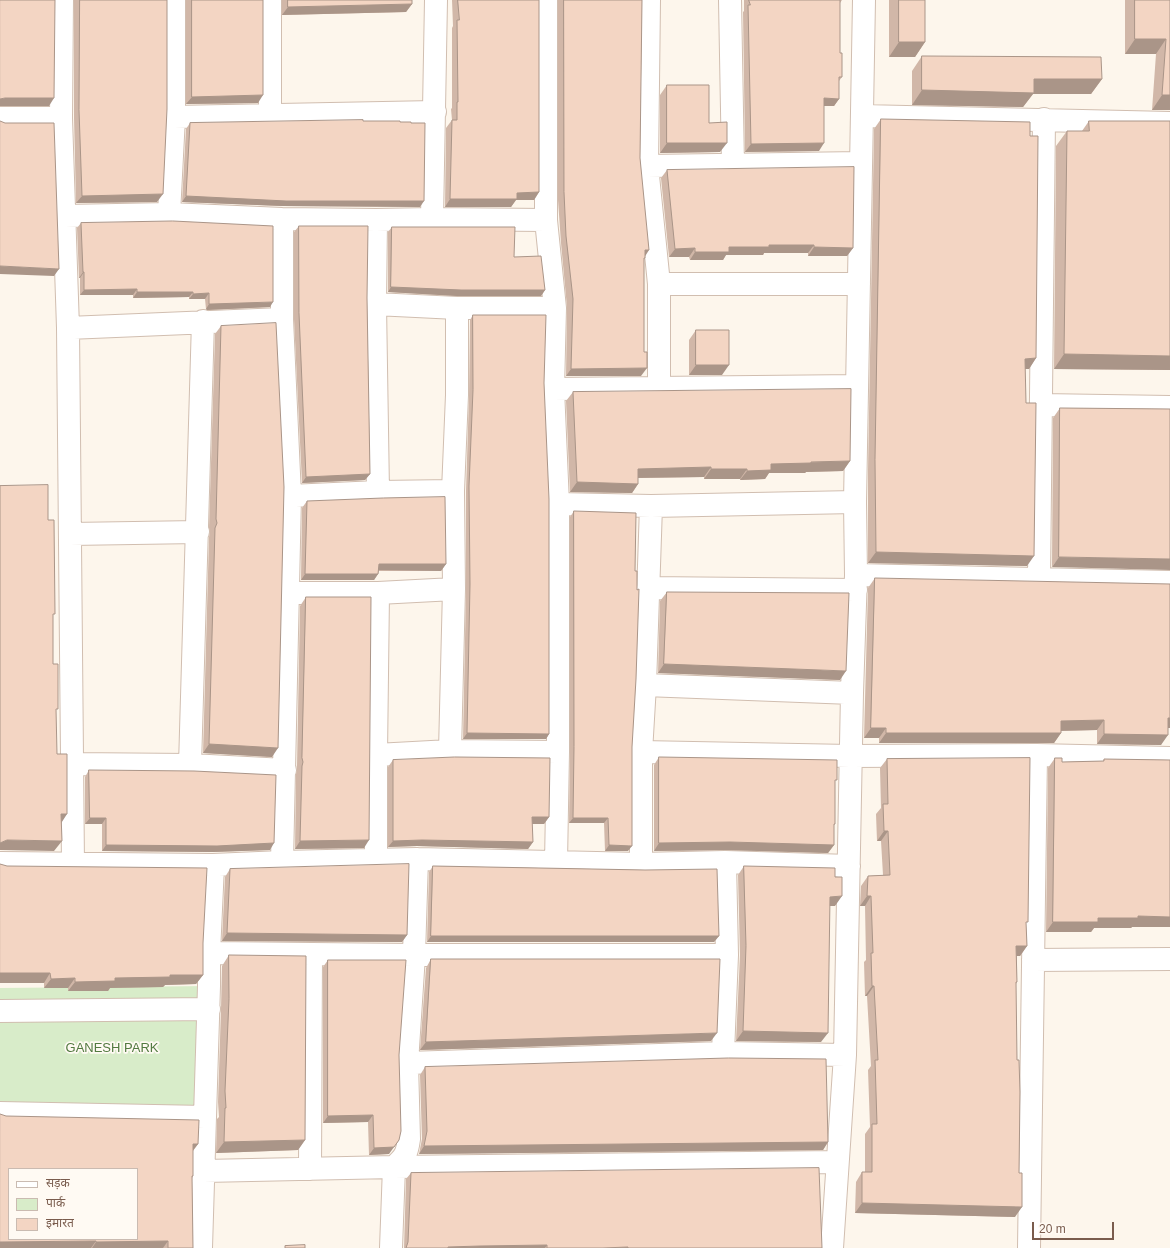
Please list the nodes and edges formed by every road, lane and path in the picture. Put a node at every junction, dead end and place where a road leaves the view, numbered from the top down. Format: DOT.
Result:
graph roads {
  1 [pos="62,0"];
  2 [pos="174,0"];
  3 [pos="270,0"];
  4 [pos="436,0"];
  5 [pos="546,0"];
  6 [pos="649,0"];
  7 [pos="730,0"];
  8 [pos="864,0"];
  9 [pos="435,112"];
  10 [pos="270,115"];
  11 [pos="862,116"];
  12 [pos="174,117"];
  13 [pos="0,118"];
  14 [pos="61,118"];
  15 [pos="1044,119"];
  16 [pos="1170,123"];
  17 [pos="861,163"];
  18 [pos="647,166"];
  19 [pos="733,166"];
  20 [pos="169,214"];
  21 [pos="65,216"];
  22 [pos="282,218"];
  23 [pos="432,219"];
  24 [pos="376,220"];
  25 [pos="546,220"];
  26 [pos="659,284"];
  27 [pos="859,284"];
  28 [pos="375,304"];
  29 [pos="457,308"];
  30 [pos="555,308"];
  31 [pos="282,319"];
  32 [pos="203,321"];
  33 [pos="68,328"];
  34 [pos="857,386"];
  35 [pos="659,388"];
  36 [pos="553,389"];
  37 [pos="1041,405"];
  38 [pos="1170,407"];
  39 [pos="378,492"];
  40 [pos="453,492"];
  41 [pos="290,496"];
  42 [pos="855,502"];
  43 [pos="558,504"];
  44 [pos="651,506"];
  45 [pos="198,532"];
  46 [pos="70,534"];
  47 [pos="1039,579"];
  48 [pos="856,582"];
  49 [pos="1170,582"];
  50 [pos="648,588"];
  51 [pos="454,589"];
  52 [pos="289,593"];
  53 [pos="378,593"];
  54 [pos="645,685"];
  55 [pos="852,693"];
  56 [pos="450,751"];
  57 [pos="558,752"];
  58 [pos="641,752"];
  59 [pos="376,755"];
  60 [pos="1036,755"];
  61 [pos="850,756"];
  62 [pos="1170,758"];
  63 [pos="72,764"];
  64 [pos="190,765"];
  65 [pos="285,770"];
  66 [pos="417,859"];
  67 [pos="376,860"];
  68 [pos="282,862"];
  69 [pos="725,862"];
  70 [pos="556,863"];
  71 [pos="0,864"];
  72 [pos="73,864"];
  73 [pos="641,864"];
  74 [pos="213,865"];
  75 [pos="849,866"];
  76 [pos="209,953"];
  77 [pos="311,954"];
  78 [pos="414,955"];
  79 [pos="727,955"];
  80 [pos="1170,959"];
  81 [pos="1033,960"];
  82 [pos="209,1009"];
  83 [pos="0,1010"];
  84 [pos="723,1053"];
  85 [pos="845,1055"];
  86 [pos="407,1063"];
  87 [pos="0,1113"];
  88 [pos="205,1117"];
  89 [pos="837,1162"];
  90 [pos="394,1167"];
  91 [pos="310,1169"];
  92 [pos="204,1171"];
  93 [pos="201,1248"];
  94 [pos="390,1248"];
  95 [pos="832,1248"];
  96 [pos="1029,1248"];
  1 -- 14 [label="street"];
  2 -- 12 [label="street"];
  3 -- 10 [label="street"];
  4 -- 9 [label="street"];
  5 -- 25 [label="street"];
  6 -- 18 [label="street"];
  7 -- 19 [label="street"];
  8 -- 11 [label="street"];
  9 -- 10 [label="street"];
  9 -- 23 [label="street"];
  10 -- 12 [label="street"];
  11 -- 15 [label="street"];
  11 -- 17 [label="street"];
  12 -- 20 [label="street"];
  13 -- 14 [label="street"];
  14 -- 21 [label="street"];
  15 -- 16 [label="street"];
  15 -- 37 [label="street"];
  17 -- 19 [label="street"];
  17 -- 27 [label="street"];
  18 -- 19 [label="street"];
  18 -- 26 [label="street"];
  20 -- 21 [label="street"];
  20 -- 22 [label="street"];
  21 -- 33 [label="street"];
  22 -- 24 [label="street"];
  22 -- 31 [label="street"];
  23 -- 24 [label="street"];
  23 -- 25 [label="street"];
  24 -- 28 [label="street"];
  25 -- 30 [label="street"];
  26 -- 27 [label="street"];
  26 -- 35 [label="street"];
  27 -- 34 [label="street"];
  28 -- 29 [label="street"];
  28 -- 39 [label="street"];
  29 -- 30 [label="street"];
  29 -- 40 [label="street"];
  30 -- 36 [label="street"];
  31 -- 32 [label="street"];
  31 -- 41 [label="street"];
  32 -- 33 [label="street"];
  32 -- 45 [label="street"];
  33 -- 46 [label="street"];
  34 -- 35 [label="street"];
  34 -- 42 [label="street"];
  35 -- 36 [label="street"];
  36 -- 43 [label="street"];
  37 -- 38 [label="street"];
  37 -- 47 [label="street"];
  39 -- 40 [label="street"];
  39 -- 41 [label="street"];
  40 -- 51 [label="street"];
  41 -- 52 [label="street"];
  42 -- 44 [label="street"];
  42 -- 48 [label="street"];
  43 -- 44 [label="street"];
  43 -- 57 [label="street"];
  44 -- 50 [label="street"];
  45 -- 46 [label="street"];
  45 -- 64 [label="street"];
  46 -- 63 [label="street"];
  47 -- 48 [label="street"];
  47 -- 49 [label="street"];
  48 -- 50 [label="street"];
  48 -- 55 [label="street"];
  50 -- 54 [label="street"];
  51 -- 53 [label="street"];
  51 -- 56 [label="street"];
  52 -- 53 [label="street"];
  52 -- 65 [label="street"];
  53 -- 59 [label="street"];
  54 -- 55 [label="street"];
  54 -- 58 [label="street"];
  55 -- 61 [label="street"];
  56 -- 57 [label="street"];
  56 -- 59 [label="street"];
  57 -- 70 [label="street"];
  58 -- 61 [label="street"];
  58 -- 73 [label="street"];
  59 -- 67 [label="street"];
  60 -- 61 [label="street"];
  60 -- 62 [label="street"];
  60 -- 81 [label="street"];
  61 -- 75 [label="street"];
  63 -- 64 [label="street"];
  63 -- 72 [label="street"];
  64 -- 65 [label="street"];
  65 -- 68 [label="street"];
  66 -- 67 [label="street"];
  66 -- 70 [label="street"];
  66 -- 78 [label="street"];
  67 -- 68 [label="street"];
  68 -- 74 [label="street"];
  69 -- 73 [label="street"];
  69 -- 75 [label="street"];
  69 -- 79 [label="street"];
  70 -- 73 [label="street"];
  71 -- 72 [label="street"];
  72 -- 74 [label="street"];
  74 -- 76 [label="street"];
  75 -- 85 [label="street"];
  76 -- 77 [label="street"];
  76 -- 82 [label="street"];
  77 -- 78 [label="street"];
  77 -- 91 [label="street"];
  78 -- 79 [label="street"];
  78 -- 86 [label="street"];
  79 -- 84 [label="street"];
  80 -- 81 [label="street"];
  81 -- 96 [label="street"];
  82 -- 83 [label="street"];
  82 -- 88 [label="street"];
  84 -- 85 [label="street"];
  84 -- 86 [label="street"];
  85 -- 89 [label="street"];
  86 -- 90 [label="street"];
  87 -- 88 [label="street"];
  88 -- 92 [label="street"];
  89 -- 90 [label="street"];
  89 -- 95 [label="street"];
  90 -- 91 [label="street"];
  90 -- 94 [label="street"];
  91 -- 92 [label="street"];
  92 -- 93 [label="street"];
}
